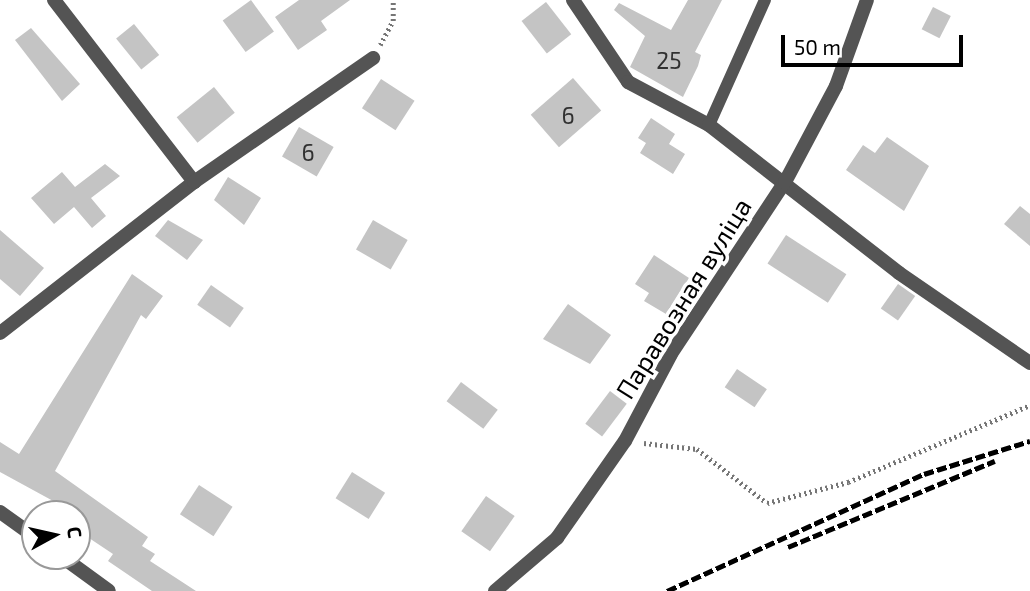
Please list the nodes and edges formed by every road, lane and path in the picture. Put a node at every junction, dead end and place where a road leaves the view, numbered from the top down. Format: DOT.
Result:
graph roads {
  1 [pos="54,0"];
  2 [pos="393,0"];
  3 [pos="573,0"];
  4 [pos="765,0"];
  5 [pos="867,0"];
  6 [pos="393,21"];
  7 [pos="373,58"];
  8 [pos="709,125"];
  9 [pos="785,181"];
  10 [pos="194,182"];
  11 [pos="0,333"];
  12 [pos="1030,363"];
  13 [pos="1030,405"];
  14 [pos="625,441"];
  15 [pos="0,512"];
  16 [pos="21,527"];
  17 [pos="80,570"];
  18 [pos="109,591"];
  19 [pos="495,591"];
  1 -- 10 [label="street"];
  2 -- 6 [label="path"];
  3 -- 8 [label="street"];
  4 -- 8 [label="lane"];
  5 -- 9 [label="street, Паравозная вуліца"];
  7 -- 10 [label="street"];
  8 -- 9 [label="street"];
  9 -- 12 [label="street"];
  9 -- 14 [label="street, Паравозная вуліца"];
  10 -- 11 [label="street"];
  13 -- 14 [label="path"];
  14 -- 19 [label="street, Паравозная вуліца"];
  15 -- 16 [label="street"];
  17 -- 18 [label="street"];
}
